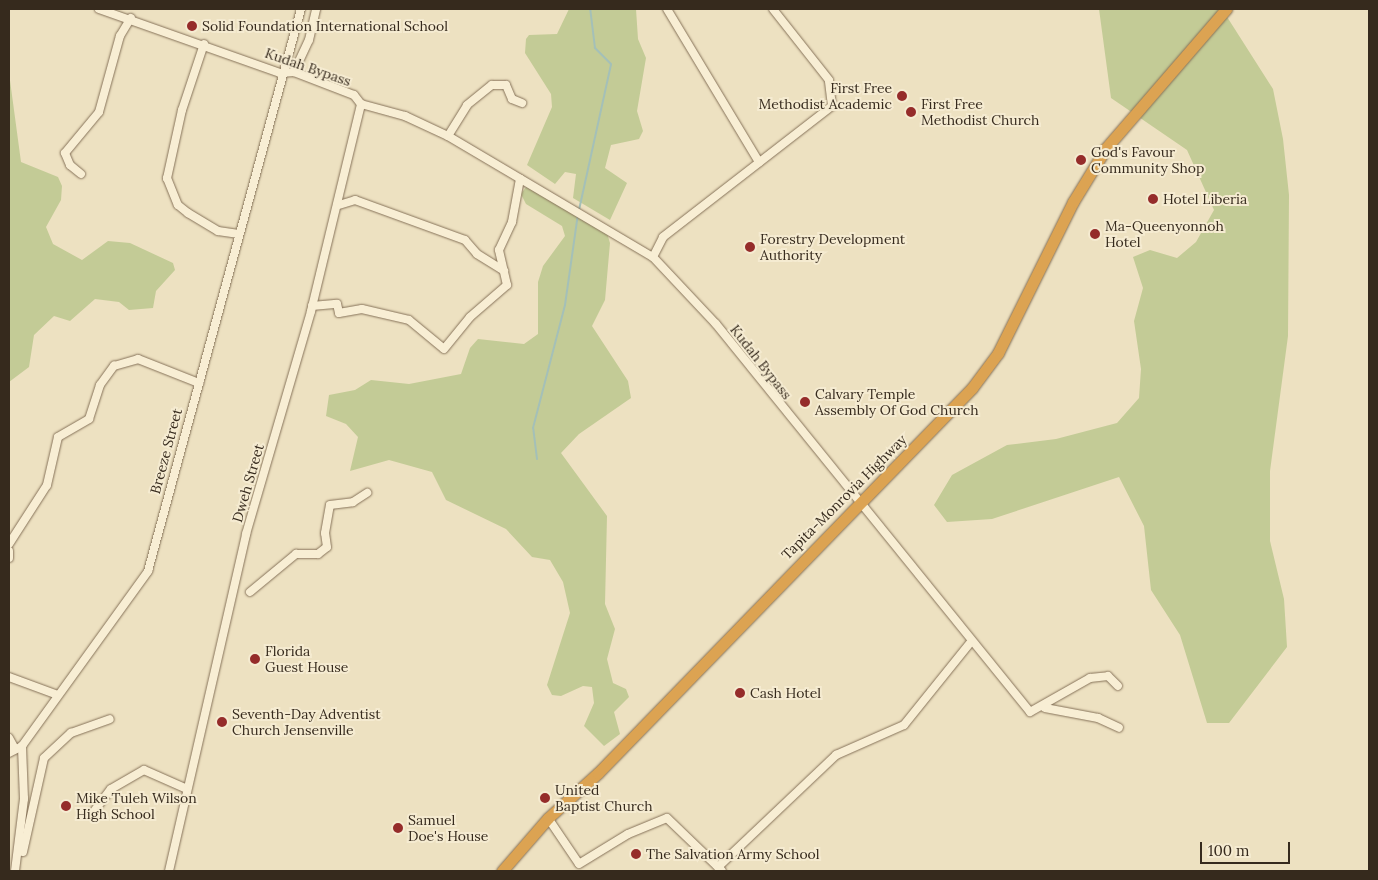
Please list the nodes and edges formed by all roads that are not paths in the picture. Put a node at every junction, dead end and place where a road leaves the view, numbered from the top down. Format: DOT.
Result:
graph roads {
  1 [pos="99,9"];
  2 [pos="301,9"];
  3 [pos="316,9"];
  4 [pos="667,9"];
  5 [pos="773,9"];
  6 [pos="781,9"];
  7 [pos="1226,9"];
  8 [pos="131,18"];
  9 [pos="785,24"];
  10 [pos="204,44"];
  11 [pos="294,72"];
  12 [pos="280,73"];
  13 [pos="522,103"];
  14 [pos="361,104"];
  15 [pos="448,136"];
  16 [pos="759,162"];
  17 [pos="80,174"];
  18 [pos="520,179"];
  19 [pos="339,205"];
  20 [pos="239,234"];
  21 [pos="653,257"];
  22 [pos="504,271"];
  23 [pos="312,306"];
  24 [pos="199,383"];
  25 [pos="367,493"];
  26 [pos="858,502"];
  27 [pos="9,544"];
  28 [pos="9,551"];
  29 [pos="9,558"];
  30 [pos="250,592"];
  31 [pos="970,643"];
  32 [pos="9,677"];
  33 [pos="1118,686"];
  34 [pos="58,695"];
  35 [pos="1045,708"];
  36 [pos="110,719"];
  37 [pos="1119,728"];
  38 [pos="9,738"];
  39 [pos="15,750"];
  40 [pos="187,789"];
  41 [pos="92,814"];
  42 [pos="548,818"];
  43 [pos="20,864"];
  44 [pos="720,869"];
  45 [pos="15,871"];
  46 [pos="170,871"];
  47 [pos="502,871"];
  1 -- 8 [label="street, Kudah Bypass"];
  2 -- 12 [label="street, Breeze Street"];
  3 -- 11 [label="street"];
  4 -- 16 [label="street"];
  5 -- 9 [label="street"];
  6 -- 9 [label="street"];
  7 -- 26 [label="highway, Tapita-Monrovia Highway"];
  8 -- 10 [label="street, Kudah Bypass"];
  8 -- 17 [label="street"];
  9 -- 16 [label="street"];
  10 -- 12 [label="street, Kudah Bypass"];
  10 -- 20 [label="street"];
  11 -- 12 [label="street, Kudah Bypass"];
  11 -- 14 [label="street, Kudah Bypass"];
  12 -- 20 [label="street, Breeze Street"];
  13 -- 15 [label="street"];
  14 -- 15 [label="street, Kudah Bypass"];
  14 -- 19 [label="street, Dweh Street"];
  15 -- 18 [label="street, Kudah Bypass"];
  16 -- 21 [label="street"];
  18 -- 21 [label="street, Kudah Bypass"];
  18 -- 22 [label="street"];
  19 -- 22 [label="street"];
  19 -- 23 [label="street, Dweh Street"];
  20 -- 24 [label="street, Breeze Street"];
  21 -- 26 [label="street, Kudah Bypass"];
  22 -- 23 [label="street"];
  23 -- 40 [label="street, Dweh Street"];
  24 -- 27 [label="street"];
  24 -- 34 [label="street, Breeze Street"];
  25 -- 30 [label="street"];
  26 -- 31 [label="street, Kudah Bypass"];
  26 -- 42 [label="highway, Tapita-Monrovia Highway"];
  28 -- 29 [label="street"];
  31 -- 35 [label="street, Kudah Bypass"];
  31 -- 44 [label="street"];
  32 -- 34 [label="street"];
  33 -- 35 [label="street"];
  34 -- 39 [label="street, Breeze Street"];
  35 -- 37 [label="street"];
  36 -- 43 [label="street"];
  38 -- 39 [label="street"];
  39 -- 43 [label="street"];
  40 -- 41 [label="street"];
  40 -- 46 [label="street, Dweh Street"];
  42 -- 44 [label="street"];
  42 -- 47 [label="highway, Tapita-Monrovia Highway"];
  43 -- 45 [label="street"];
}
